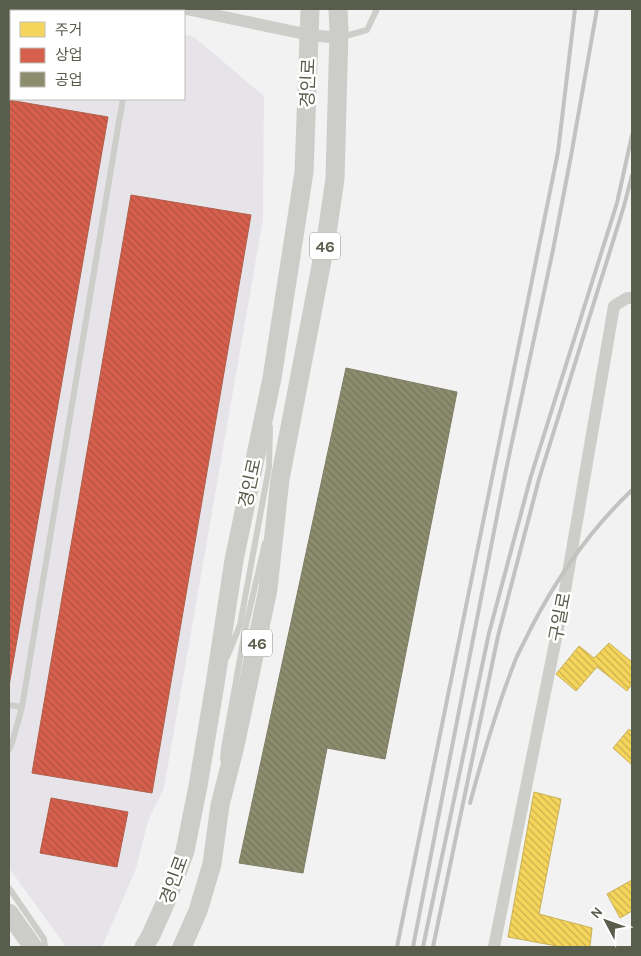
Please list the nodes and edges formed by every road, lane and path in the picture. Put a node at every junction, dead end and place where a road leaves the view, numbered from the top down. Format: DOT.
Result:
graph roads {
  1 [pos="16,9"];
  2 [pos="186,9"];
  3 [pos="310,9"];
  4 [pos="338,9"];
  5 [pos="377,9"];
  6 [pos="9,10"];
  7 [pos="310,35"];
  8 [pos="339,38"];
  9 [pos="123,100"];
  10 [pos="632,298"];
  11 [pos="9,705"];
  12 [pos="22,707"];
  13 [pos="9,750"];
  14 [pos="9,888"];
  15 [pos="9,913"];
  16 [pos="33,947"];
  17 [pos="45,947"];
  18 [pos="144,947"];
  19 [pos="182,947"];
  20 [pos="494,947"];
  1 -- 6 [label="street"];
  2 -- 7 [label="street"];
  3 -- 7 [label="main road, 경인로 / 46"];
  4 -- 8 [label="main road, 경인로 / 46"];
  5 -- 8 [label="lane"];
  7 -- 8 [label="street"];
  7 -- 18 [label="main road, 경인로 / 46"];
  8 -- 19 [label="main road, 경인로 / 46"];
  9 -- 12 [label="lane"];
  10 -- 20 [label="street, 구일로"];
  11 -- 12 [label="lane"];
  12 -- 13 [label="lane"];
  14 -- 17 [label="lane"];
  15 -- 16 [label="main road"];
}
